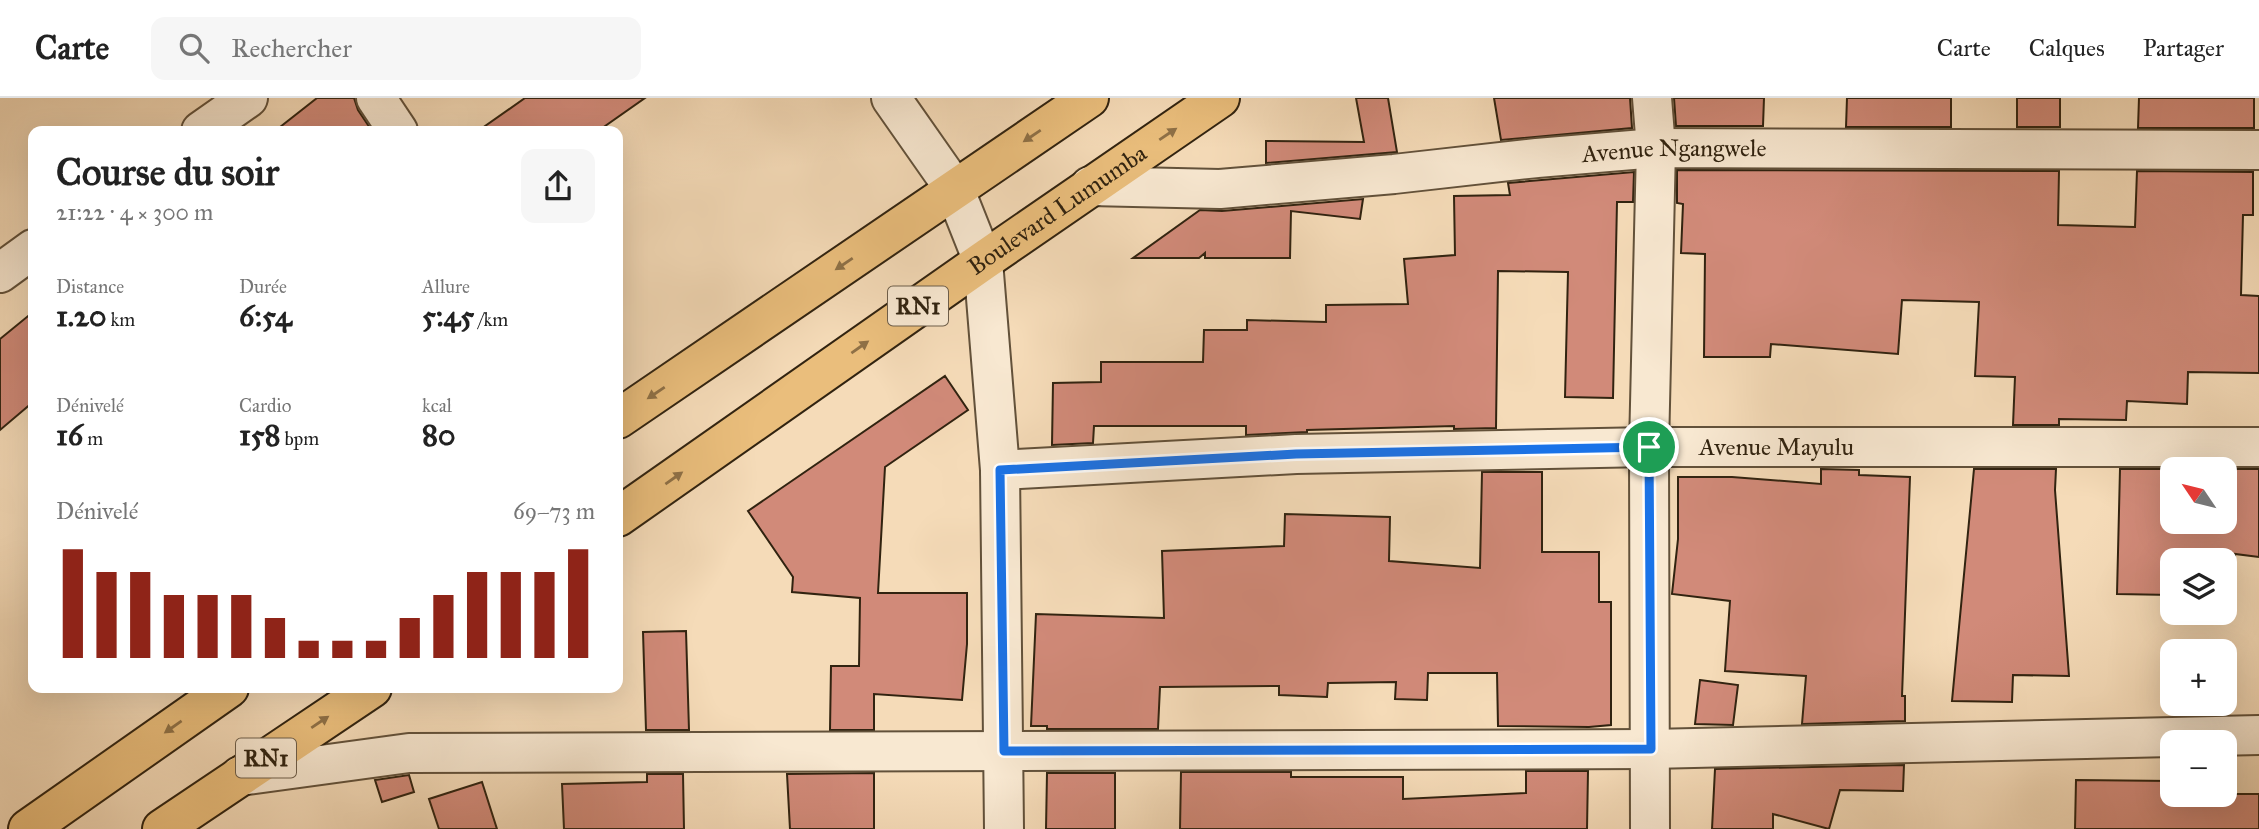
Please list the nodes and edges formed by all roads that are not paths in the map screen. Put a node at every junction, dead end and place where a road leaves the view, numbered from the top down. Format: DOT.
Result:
graph roads {
  1 [pos="248,98"];
  2 [pos="376,98"];
  3 [pos="891,98"];
  4 [pos="1089,98"];
  5 [pos="1220,98"];
  6 [pos="1652,98"];
  7 [pos="208,126"];
  8 [pos="395,126"];
  9 [pos="1656,148"];
  10 [pos="2259,150"];
  11 [pos="1090,186"];
  12 [pos="954,188"];
  13 [pos="28,253"];
  14 [pos="983,261"];
  15 [pos="0,273"];
  16 [pos="623,416"];
  17 [pos="1649,447"];
  18 [pos="2259,447"];
  19 [pos="1000,470"];
  20 [pos="623,513"];
  21 [pos="222,693"];
  22 [pos="364,693"];
  23 [pos="2259,735"];
  24 [pos="1651,749"];
  25 [pos="1004,751"];
  26 [pos="240,776"];
  27 [pos="28,829"];
  28 [pos="162,829"];
  29 [pos="1004,829"];
  30 [pos="1650,829"];
  1 -- 7 [label="street"];
  2 -- 8 [label="street"];
  3 -- 12 [label="street"];
  4 -- 12 [label="highway, one-way"];
  11 -- 5 [label="highway, Boulevard Lumumba / RN1, one-way"];
  6 -- 9 [label="street"];
  9 -- 10 [label="street, Avenue Ngangwele"];
  9 -- 11 [label="street, Avenue Ngangwele"];
  9 -- 17 [label="street"];
  11 -- 14 [label="highway, Boulevard Lumumba / RN1"];
  12 -- 14 [label="street"];
  12 -- 16 [label="highway, one-way"];
  13 -- 15 [label="street"];
  14 -- 19 [label="street"];
  20 -- 14 [label="highway, Boulevard Lumumba / RN1, one-way"];
  17 -- 18 [label="street, Avenue Mayulu"];
  17 -- 19 [label="street, Avenue Mayulu"];
  17 -- 24 [label="street"];
  19 -- 25 [label="street"];
  21 -- 27 [label="highway, one-way"];
  26 -- 22 [label="highway, RN1, one-way"];
  23 -- 24 [label="street"];
  24 -- 25 [label="street"];
  24 -- 30 [label="street"];
  25 -- 26 [label="street"];
  25 -- 29 [label="street"];
  26 -- 28 [label="highway, RN1"];
}
